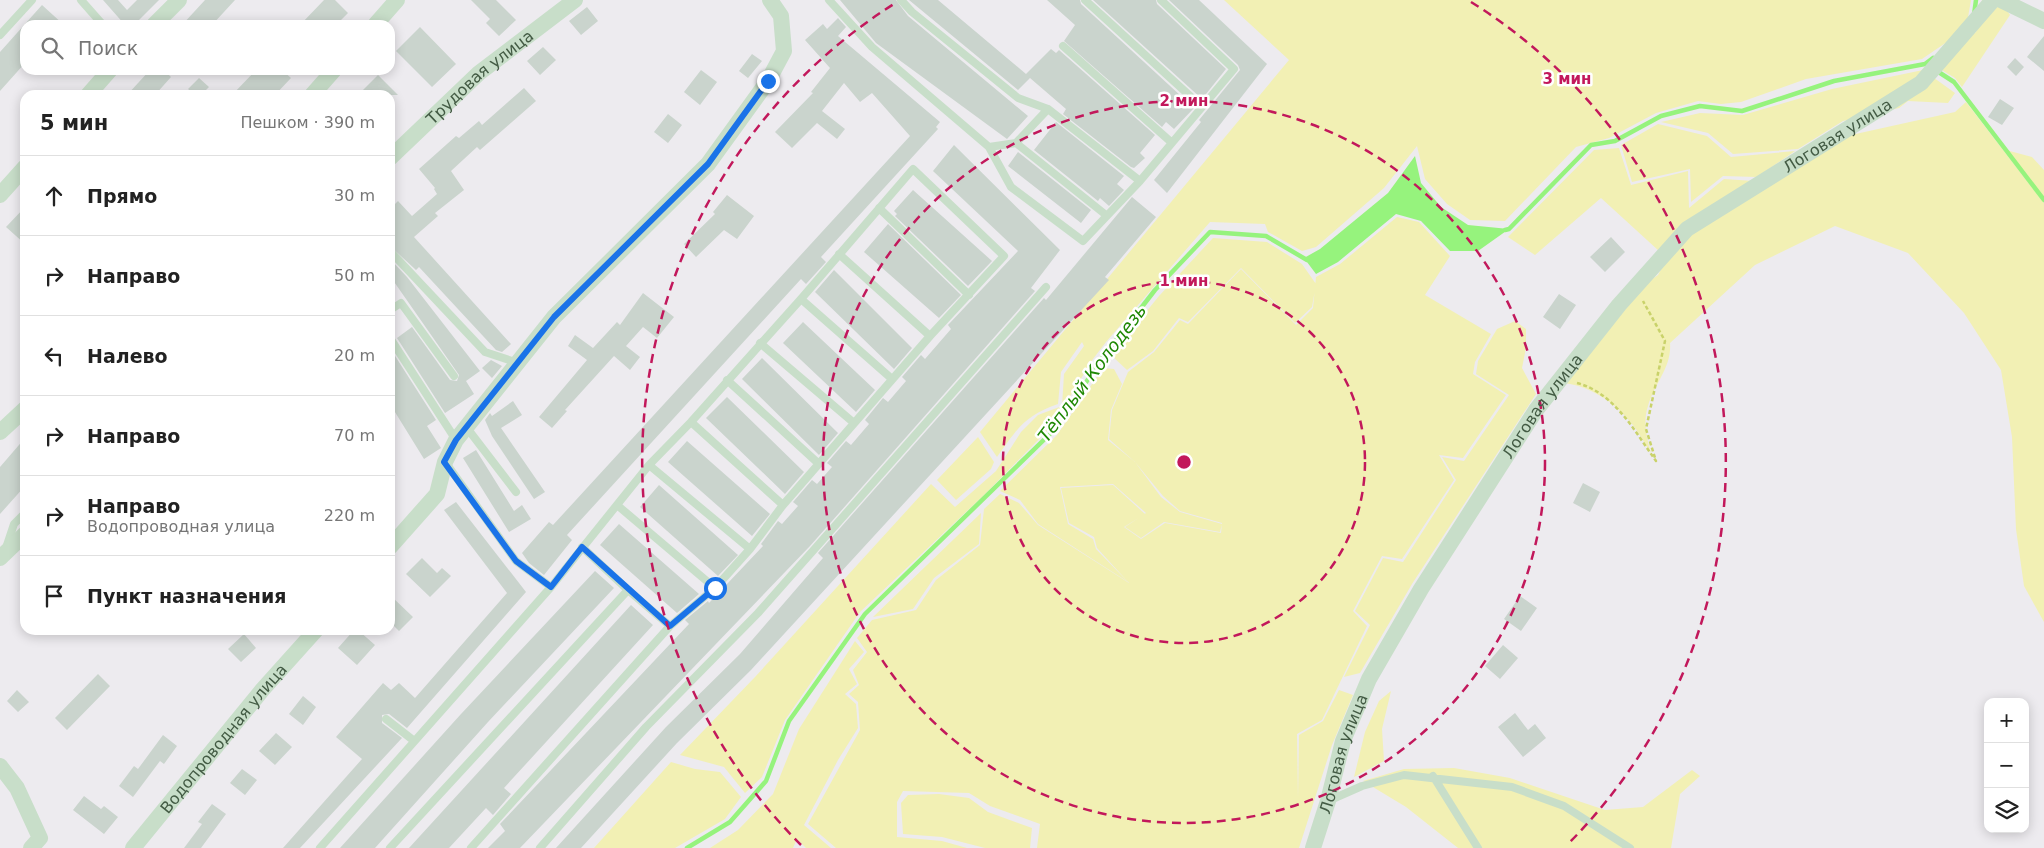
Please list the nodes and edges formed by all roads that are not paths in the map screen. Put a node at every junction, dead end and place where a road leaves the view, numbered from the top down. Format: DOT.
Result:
graph roads {
  1 [pos="32,0"];
  2 [pos="81,0"];
  3 [pos="179,0"];
  4 [pos="397,0"];
  5 [pos="575,0"];
  6 [pos="770,0"];
  7 [pos="829,0"];
  8 [pos="901,0"];
  9 [pos="1085,0"];
  10 [pos="1161,0"];
  11 [pos="2000,0"];
  12 [pos="1989,4"];
  13 [pos="99,20"];
  14 [pos="159,20"];
  15 [pos="379,20"];
  16 [pos="2044,21"];
  17 [pos="0,35"];
  18 [pos="1063,46"];
  19 [pos="106,75"];
  20 [pos="330,75"];
  21 [pos="92,90"];
  22 [pos="316,90"];
  23 [pos="1201,106"];
  24 [pos="1048,109"];
  25 [pos="1171,142"];
  26 [pos="1016,143"];
  27 [pos="988,146"];
  28 [pos="395,153"];
  29 [pos="20,173"];
  30 [pos="1140,181"];
  31 [pos="0,195"];
  32 [pos="879,208"];
  33 [pos="1106,215"];
  34 [pos="838,254"];
  35 [pos="395,257"];
  36 [pos="1046,287"];
  37 [pos="969,295"];
  38 [pos="801,300"];
  39 [pos="395,306"];
  40 [pos="930,336"];
  41 [pos="760,343"];
  42 [pos="395,345"];
  43 [pos="518,363"];
  44 [pos="454,376"];
  45 [pos="727,380"];
  46 [pos="892,380"];
  47 [pos="20,414"];
  48 [pos="691,422"];
  49 [pos="854,423"];
  50 [pos="0,432"];
  51 [pos="461,434"];
  52 [pos="444,462"];
  53 [pos="819,464"];
  54 [pos="649,465"];
  55 [pos="516,492"];
  56 [pos="617,505"];
  57 [pos="783,505"];
  58 [pos="20,518"];
  59 [pos="20,539"];
  60 [pos="395,540"];
  61 [pos="582,547"];
  62 [pos="750,549"];
  63 [pos="3,555"];
  64 [pos="551,587"];
  65 [pos="715,588"];
  66 [pos="628,590"];
  67 [pos="670,626"];
  68 [pos="312,635"];
  69 [pos="386,719"];
  70 [pos="413,740"];
  71 [pos="0,766"];
  72 [pos="1433,776"];
  73 [pos="1328,801"];
  74 [pos="31,848"];
  75 [pos="133,848"];
  76 [pos="320,848"];
  77 [pos="390,848"];
  78 [pos="472,848"];
  79 [pos="540,848"];
  80 [pos="1313,848"];
  81 [pos="1478,848"];
  82 [pos="1629,848"];
  1 -- 17 [label="lane"];
  2 -- 13 [label="lane"];
  3 -- 14 [label="street"];
  4 -- 15 [label="street"];
  5 -- 28 [label="street, Трудовая улица"];
  6 -- 43 [label="street"];
  7 -- 27 [label="lane"];
  8 -- 24 [label="lane"];
  9 -- 23 [label="lane"];
  10 -- 23 [label="lane"];
  11 -- 16 [label="street"];
  12 -- 73 [label="street, Логовая улица"];
  18 -- 25 [label="lane"];
  19 -- 21 [label="street"];
  20 -- 22 [label="street"];
  23 -- 25 [label="lane"];
  24 -- 26 [label="lane"];
  24 -- 30 [label="lane"];
  25 -- 30 [label="lane"];
  26 -- 27 [label="lane"];
  26 -- 33 [label="lane"];
  27 -- 33 [label="lane"];
  29 -- 31 [label="street"];
  30 -- 33 [label="lane"];
  32 -- 34 [label="lane"];
  32 -- 37 [label="lane"];
  32 -- 37 [label="lane"];
  34 -- 38 [label="lane"];
  34 -- 40 [label="lane"];
  35 -- 43 [label="lane"];
  36 -- 79 [label="lane"];
  37 -- 40 [label="lane"];
  38 -- 41 [label="lane"];
  38 -- 46 [label="lane"];
  39 -- 44 [label="lane"];
  40 -- 46 [label="lane"];
  41 -- 45 [label="lane"];
  41 -- 49 [label="lane"];
  42 -- 51 [label="lane"];
  43 -- 51 [label="street"];
  45 -- 48 [label="lane"];
  45 -- 53 [label="lane"];
  46 -- 49 [label="lane"];
  47 -- 50 [label="street"];
  48 -- 54 [label="lane"];
  48 -- 57 [label="lane"];
  49 -- 53 [label="lane"];
  51 -- 52 [label="street"];
  51 -- 55 [label="lane"];
  52 -- 60 [label="street"];
  52 -- 64 [label="lane"];
  53 -- 57 [label="lane"];
  54 -- 56 [label="lane"];
  54 -- 62 [label="lane"];
  56 -- 61 [label="lane"];
  56 -- 65 [label="lane"];
  57 -- 62 [label="lane"];
  58 -- 63 [label="lane"];
  59 -- 63 [label="street"];
  61 -- 64 [label="lane"];
  61 -- 66 [label="lane"];
  62 -- 65 [label="lane"];
  64 -- 70 [label="lane"];
  65 -- 67 [label="lane"];
  66 -- 67 [label="lane"];
  66 -- 77 [label="lane"];
  67 -- 78 [label="lane"];
  68 -- 75 [label="street, Водопроводная улица"];
  69 -- 70 [label="lane"];
  70 -- 76 [label="lane"];
  71 -- 74 [label="street"];
  72 -- 73 [label="lane"];
  72 -- 81 [label="lane"];
  72 -- 82 [label="lane"];
  73 -- 80 [label="street, Логовая улица"];
}
